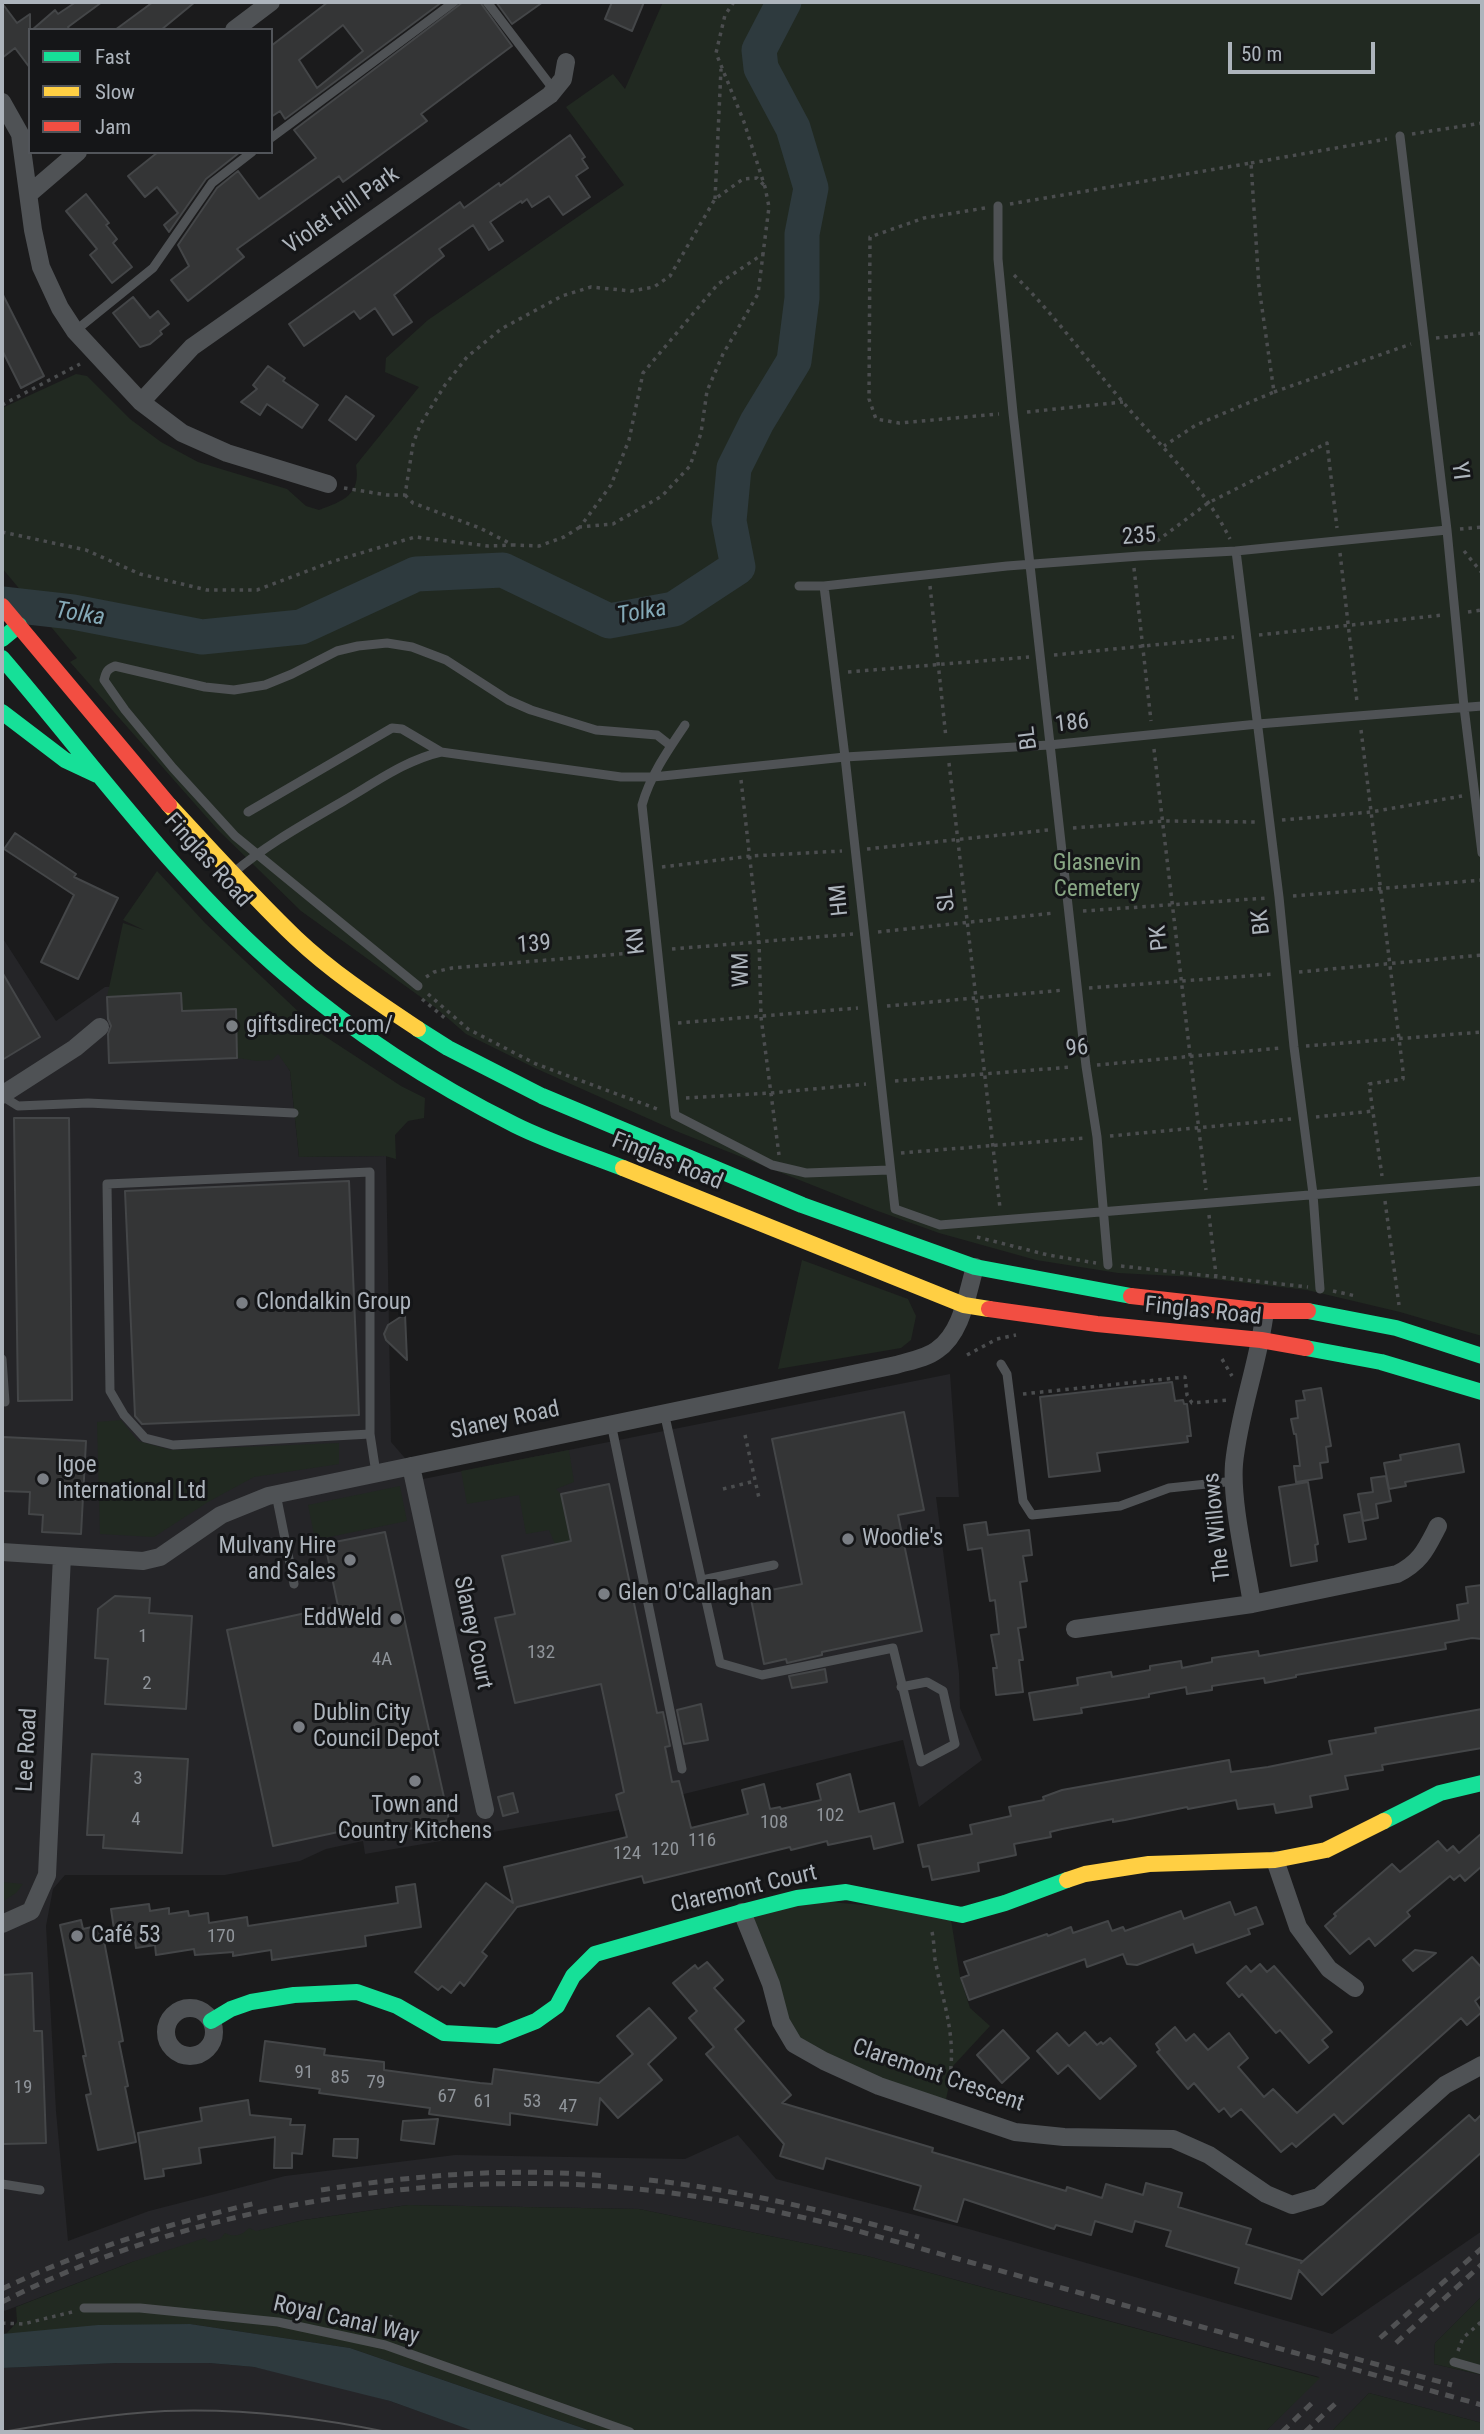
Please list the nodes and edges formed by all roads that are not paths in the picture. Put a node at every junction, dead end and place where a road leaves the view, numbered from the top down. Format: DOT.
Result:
graph roads {
  1 [pos="271,2"];
  2 [pos="454,2"];
  3 [pos="487,2"];
  4 [pos="237,28"];
  5 [pos="566,62"];
  6 [pos="554,90"];
  7 [pos="2,102"];
  8 [pos="1400,136"];
  9 [pos="273,137"];
  10 [pos="76,154"];
  11 [pos="249,154"];
  12 [pos="29,194"];
  13 [pos="998,206"];
  14 [pos="75,331"];
  15 [pos="141,402"];
  16 [pos="328,484"];
  17 [pos="1447,530"];
  18 [pos="1236,551"];
  19 [pos="1029,565"];
  20 [pos="799,586"];
  21 [pos="824,586"];
  22 [pos="2,606"];
  23 [pos="19,625"];
  24 [pos="2,639"];
  25 [pos="2,658"];
  26 [pos="1482,706"];
  27 [pos="1464,707"];
  28 [pos="2,712"];
  29 [pos="1258,724"];
  30 [pos="685,725"];
  31 [pos="1049,745"];
  32 [pos="671,746"];
  33 [pos="441,752"];
  34 [pos="845,757"];
  35 [pos="653,777"];
  36 [pos="104,778"];
  37 [pos="248,812"];
  38 [pos="256,853"];
  39 [pos="1482,853"];
  40 [pos="232,874"];
  41 [pos="416,989"];
  42 [pos="100,1027"];
  43 [pos="2,1095"];
  44 [pos="294,1113"];
  45 [pos="890,1170"];
  46 [pos="1482,1181"];
  47 [pos="1313,1194"];
  48 [pos="1105,1211"];
  49 [pos="1108,1265"];
  50 [pos="975,1267"];
  51 [pos="1320,1289"];
  52 [pos="964,1305"];
  53 [pos="1265,1311"];
  54 [pos="1261,1340"];
  55 [pos="1482,1356"];
  56 [pos="2,1359"];
  57 [pos="1001,1364"];
  58 [pos="1482,1392"];
  59 [pos="5,1402"];
  60 [pos="664,1412"];
  61 [pos="611,1423"];
  62 [pos="370,1434"];
  63 [pos="411,1465"];
  64 [pos="376,1473"];
  65 [pos="1235,1481"];
  66 [pos="276,1494"];
  67 [pos="1438,1526"];
  68 [pos="2,1552"];
  69 [pos="62,1556"];
  70 [pos="774,1565"];
  71 [pos="702,1580"];
  72 [pos="294,1584"];
  73 [pos="1252,1604"];
  74 [pos="1075,1629"];
  75 [pos="901,1687"];
  76 [pos="682,1769"];
  77 [pos="1482,1783"];
  78 [pos="485,1810"];
  79 [pos="1275,1860"];
  80 [pos="742,1912"];
  81 [pos="2,1924"];
  82 [pos="1355,1988"];
  83 [pos="211,2021"];
  84 [pos="1482,2065"];
  85 [pos="2,2184"];
  86 [pos="40,2190"];
  87 [pos="81,2309"];
  88 [pos="1454,2362"];
  89 [pos="1482,2370"];
  90 [pos="630,2432"];
  1 -- 4 [label="street"];
  2 -- 9 [label="lane"];
  3 -- 6 [label="lane"];
  5 -- 6 [label="street"];
  6 -- 15 [label="street, Violet Hill Park"];
  7 -- 12 [label="street"];
  8 -- 17 [label="lane, YI"];
  10 -- 12 [label="street"];
  11 -- 14 [label="lane"];
  12 -- 14 [label="street"];
  13 -- 19 [label="lane, BL"];
  14 -- 15 [label="street"];
  15 -- 16 [label="street"];
  17 -- 18 [label="lane, 235"];
  17 -- 27 [label="lane, YI"];
  18 -- 19 [label="lane, 235"];
  18 -- 29 [label="lane, BK"];
  19 -- 21 [label="lane, 235"];
  19 -- 31 [label="lane, BL"];
  20 -- 21 [label="lane, 235"];
  21 -- 34 [label="lane, HM"];
  22 -- 23 [label="main road, Finglas Road"];
  23 -- 24 [label="main road"];
  23 -- 40 [label="main road, Finglas Road"];
  25 -- 36 [label="main road, Finglas Road"];
  26 -- 27 [label="lane, 186"];
  27 -- 29 [label="lane, 186"];
  27 -- 39 [label="lane, YI"];
  28 -- 36 [label="main road"];
  29 -- 31 [label="lane, 186"];
  29 -- 47 [label="lane, BK"];
  30 -- 32 [label="lane, KN"];
  31 -- 34 [label="lane, 186"];
  31 -- 48 [label="lane, BL"];
  32 -- 35 [label="lane, KN"];
  32 -- 38 [label="lane"];
  33 -- 35 [label="lane"];
  33 -- 37 [label="lane"];
  33 -- 38 [label="lane"];
  34 -- 35 [label="lane, 186"];
  34 -- 45 [label="lane, HM"];
  35 -- 45 [label="lane, KN"];
  36 -- 52 [label="main road, Finglas Road"];
  38 -- 40 [label="lane"];
  38 -- 41 [label="lane"];
  40 -- 50 [label="main road, Finglas Road"];
  42 -- 43 [label="street"];
  43 -- 44 [label="lane"];
  45 -- 48 [label="lane, HM"];
  46 -- 47 [label="lane"];
  47 -- 48 [label="lane"];
  47 -- 51 [label="lane, BK"];
  48 -- 49 [label="lane, BL"];
  50 -- 52 [label="street, Slaney Road"];
  50 -- 53 [label="main road, Finglas Road"];
  52 -- 54 [label="main road, Finglas Road"];
  52 -- 60 [label="street, Slaney Road"];
  53 -- 54 [label="street, The Willows"];
  53 -- 55 [label="main road, Finglas Road"];
  54 -- 58 [label="main road, Finglas Road"];
  54 -- 65 [label="street, The Willows"];
  56 -- 59 [label="lane"];
  57 -- 65 [label="lane"];
  60 -- 61 [label="street, Slaney Road"];
  60 -- 71 [label="lane"];
  61 -- 63 [label="street, Slaney Road"];
  61 -- 76 [label="lane"];
  62 -- 62 [label="lane"];
  62 -- 64 [label="lane"];
  63 -- 64 [label="street, Slaney Road"];
  63 -- 78 [label="street, Slaney Court"];
  64 -- 66 [label="street, Slaney Road"];
  65 -- 73 [label="street, The Willows"];
  66 -- 69 [label="street, Slaney Road"];
  66 -- 72 [label="lane"];
  67 -- 73 [label="street"];
  68 -- 69 [label="street, Slaney Road"];
  69 -- 81 [label="street, Lee Road"];
  70 -- 71 [label="lane"];
  71 -- 75 [label="lane"];
  73 -- 74 [label="street, The Willows"];
  75 -- 75 [label="lane"];
  77 -- 79 [label="main road, Claremont Court"];
  79 -- 80 [label="main road, Claremont Court"];
  79 -- 82 [label="street"];
  80 -- 83 [label="main road, Claremont Court"];
  80 -- 84 [label="street, Claremont Crescent"];
  85 -- 86 [label="lane"];
  87 -- 90 [label="lane, Royal Canal Way"];
  88 -- 89 [label="lane"];
}
